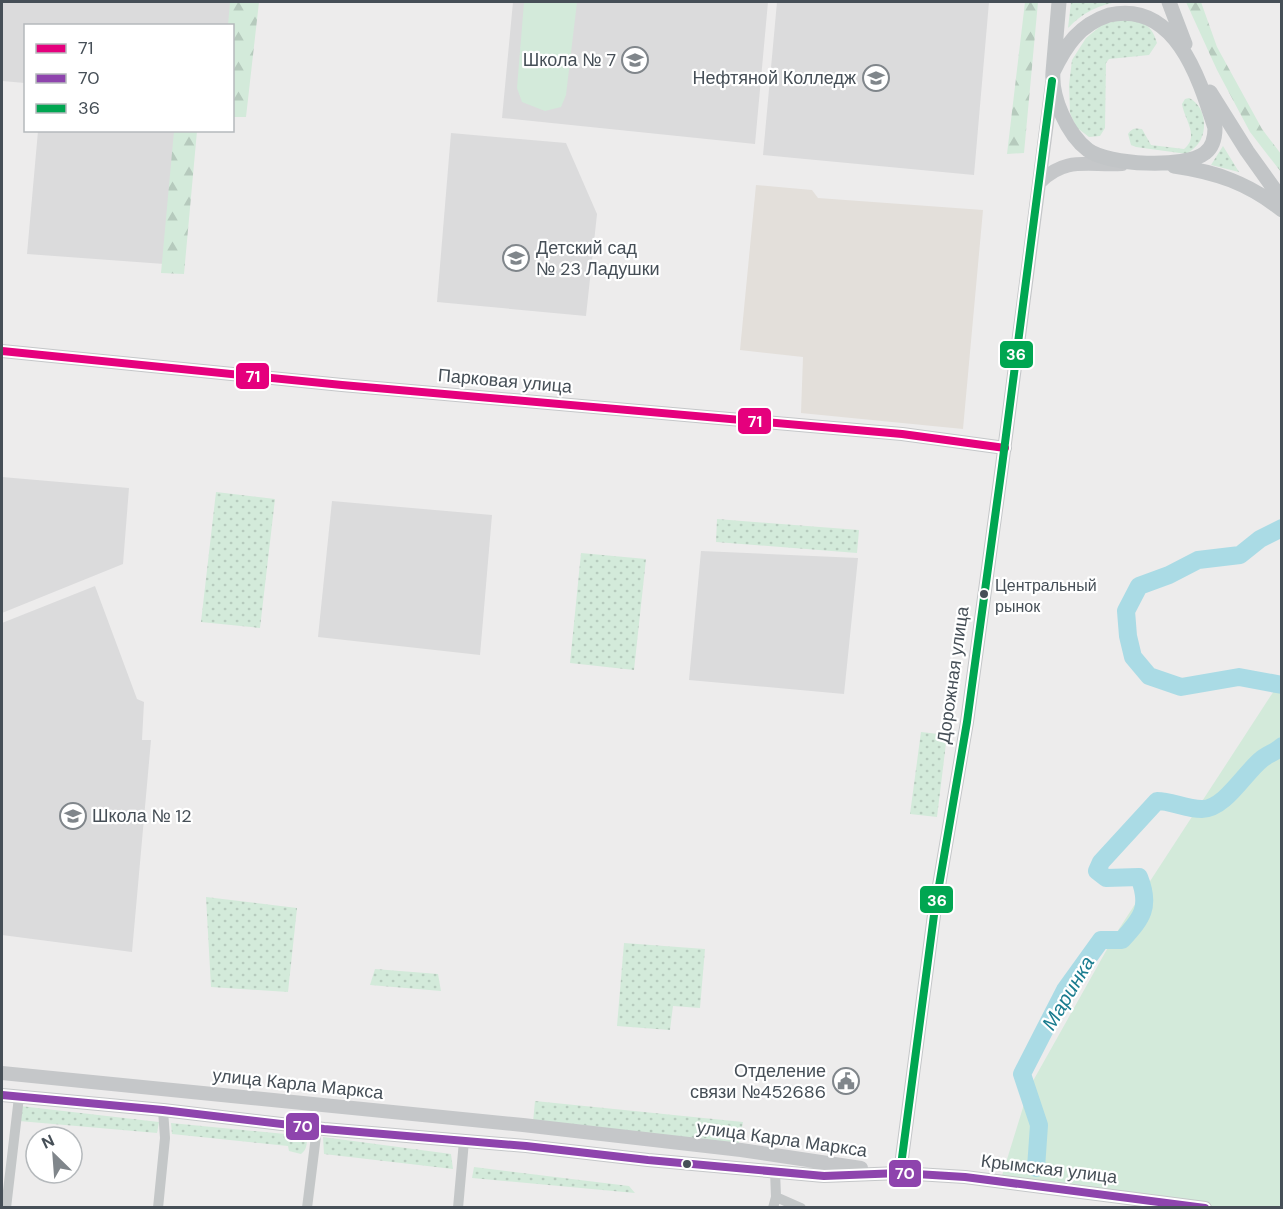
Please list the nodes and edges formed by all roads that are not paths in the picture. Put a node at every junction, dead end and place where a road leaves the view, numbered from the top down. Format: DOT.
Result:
graph roads {
  1 [pos="1059,2"];
  2 [pos="1168,2"];
  3 [pos="1194,65"];
  4 [pos="1052,76"];
  5 [pos="1139,163"];
  6 [pos="1159,164"];
  7 [pos="1040,182"];
  8 [pos="1281,200"];
  9 [pos="1281,210"];
  10 [pos="2,351"];
  11 [pos="1005,448"];
  12 [pos="2,1073"];
  13 [pos="2,1095"];
  14 [pos="19,1096"];
  15 [pos="163,1110"];
  16 [pos="400,1112"];
  17 [pos="317,1128"];
  18 [pos="398,1136"];
  19 [pos="464,1141"];
  20 [pos="776,1171"];
  21 [pos="894,1173"];
  22 [pos="775,1202"];
  23 [pos="6,1208"];
  24 [pos="158,1208"];
  25 [pos="307,1208"];
  26 [pos="458,1208"];
  27 [pos="801,1208"];
  28 [pos="1206,1208"];
  1 -- 4 [label="main road, Дорожная улица"];
  2 -- 3 [label="main road"];
  3 -- 4 [label="main road"];
  3 -- 6 [label="main road"];
  3 -- 8 [label="main road"];
  4 -- 5 [label="main road"];
  4 -- 7 [label="main road, Дорожная улица"];
  5 -- 6 [label="main road"];
  5 -- 7 [label="main road"];
  6 -- 9 [label="main road"];
  7 -- 11 [label="main road, Дорожная улица"];
  10 -- 11 [label="main road, Парковая улица"];
  11 -- 21 [label="main road, Дорожная улица"];
  12 -- 16 [label="main road, улица Карла Маркса"];
  13 -- 14 [label="main road, улица Карла Маркса"];
  14 -- 15 [label="main road, улица Карла Маркса"];
  14 -- 23 [label="street"];
  15 -- 17 [label="main road, улица Карла Маркса"];
  15 -- 24 [label="street"];
  16 -- 18 [label="main road"];
  16 -- 21 [label="main road, улица Карла Маркса"];
  17 -- 18 [label="main road, улица Карла Маркса"];
  17 -- 25 [label="street"];
  18 -- 19 [label="main road, улица Карла Маркса"];
  19 -- 20 [label="main road, улица Карла Маркса"];
  19 -- 26 [label="street"];
  20 -- 21 [label="main road, улица Карла Маркса"];
  20 -- 22 [label="street"];
  21 -- 28 [label="main road, Крымская улица"];
  22 -- 27 [label="street"];
}
